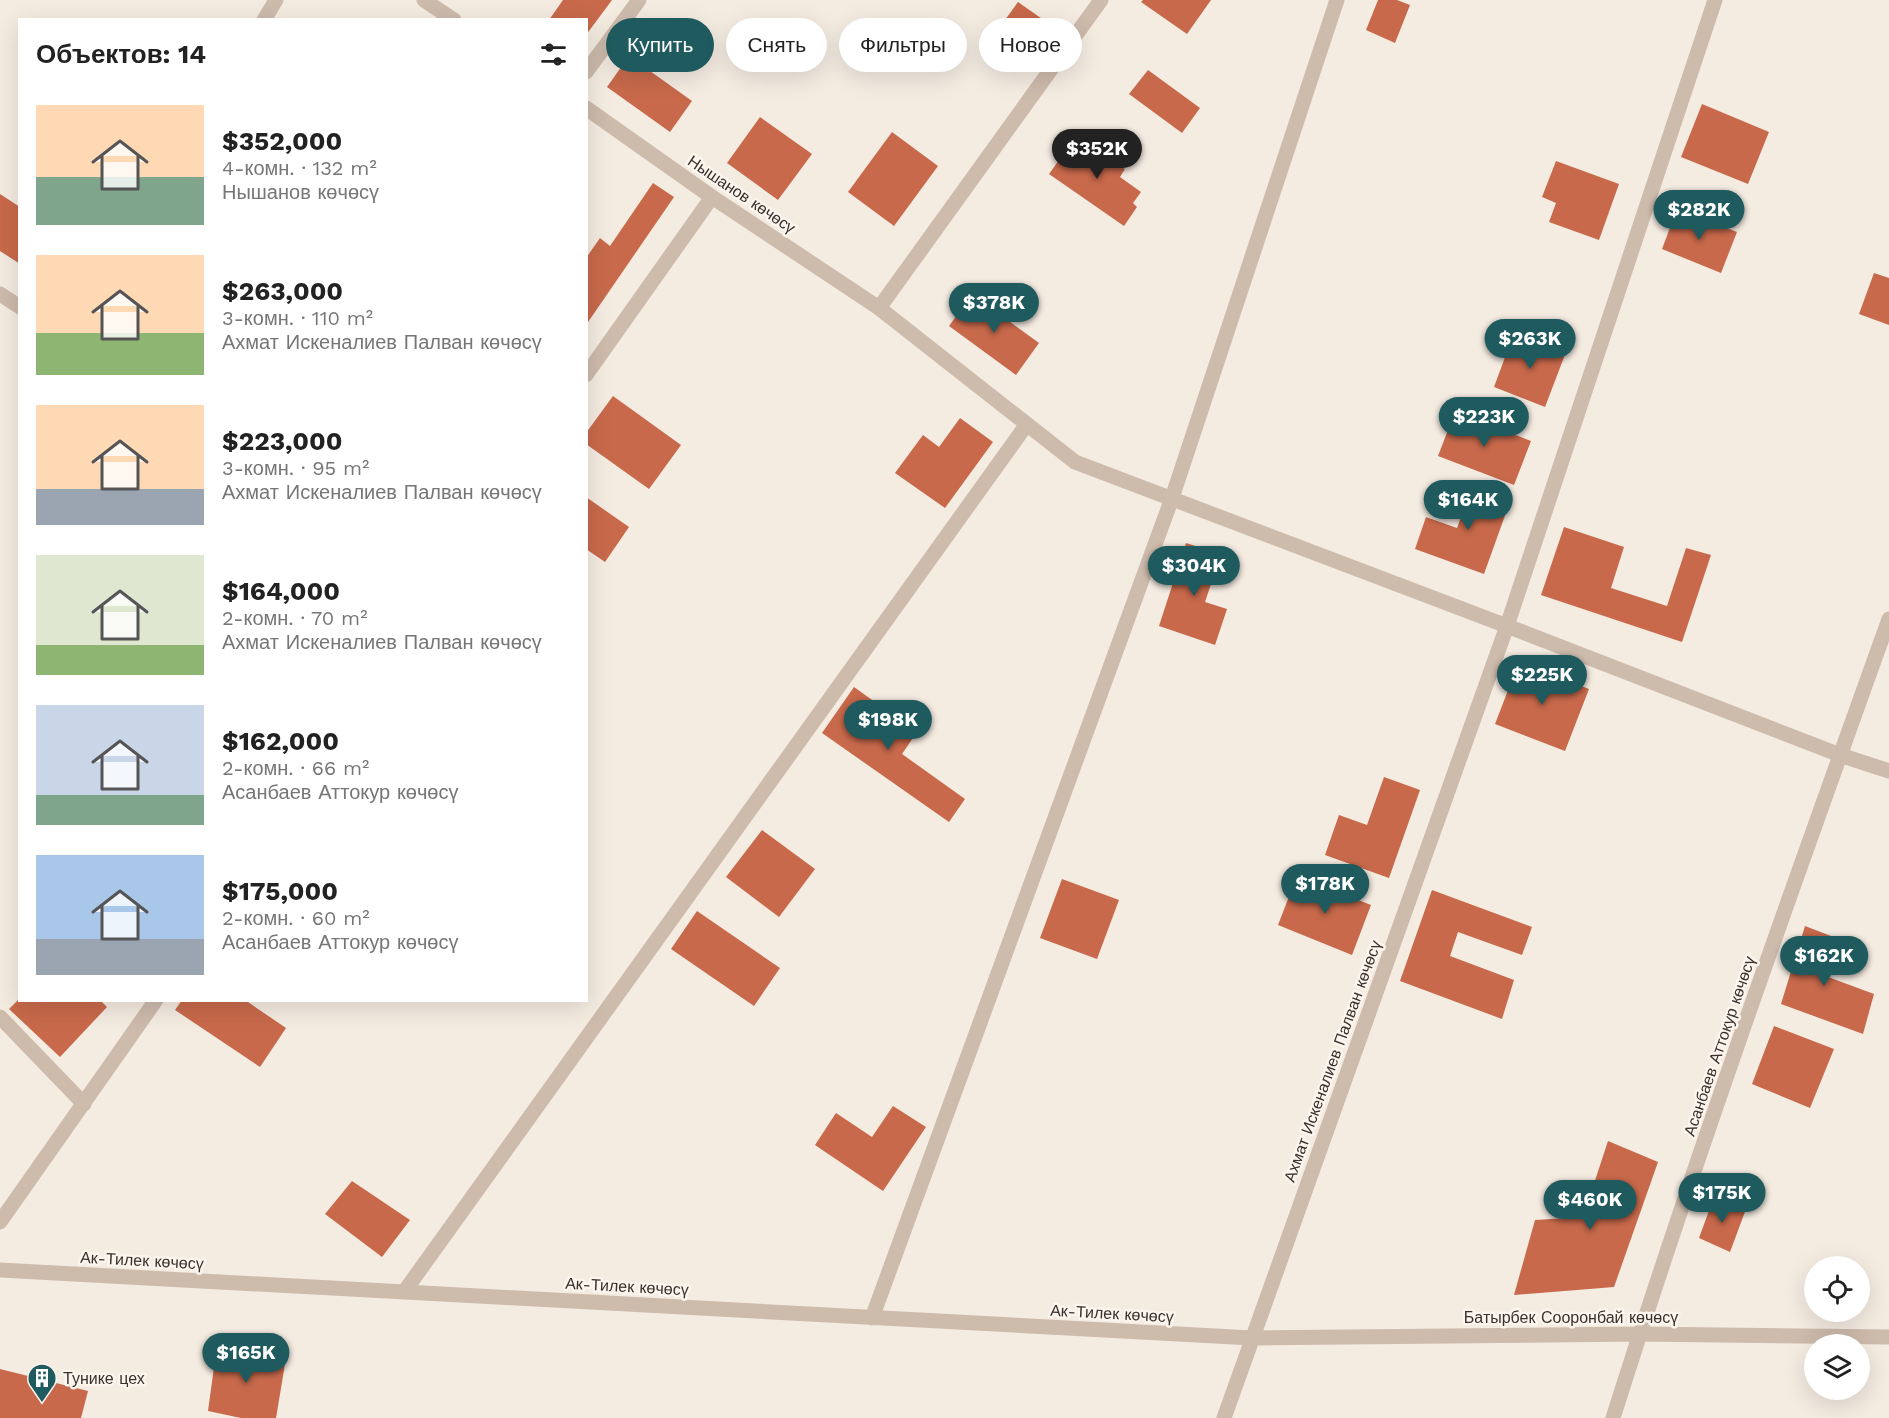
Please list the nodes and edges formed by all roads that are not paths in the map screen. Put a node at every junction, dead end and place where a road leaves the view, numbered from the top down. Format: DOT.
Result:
graph roads {
  1 [pos="276,0"];
  2 [pos="424,0"];
  3 [pos="639,0"];
  4 [pos="1101,0"];
  5 [pos="1337,0"];
  6 [pos="1715,0"];
  7 [pos="265,18"];
  8 [pos="451,18"];
  9 [pos="588,69"];
  10 [pos="588,109"];
  11 [pos="712,197"];
  12 [pos="0,294"];
  13 [pos="18,306"];
  14 [pos="879,308"];
  15 [pos="588,372"];
  16 [pos="1027,424"];
  17 [pos="1172,498"];
  18 [pos="1889,619"];
  19 [pos="1507,626"];
  20 [pos="1840,755"];
  21 [pos="1889,771"];
  22 [pos="155,1002"];
  23 [pos="0,1017"];
  24 [pos="84,1104"];
  25 [pos="0,1222"];
  26 [pos="0,1270"];
  27 [pos="404,1292"];
  28 [pos="872,1318"];
  29 [pos="1640,1334"];
  30 [pos="1889,1337"];
  31 [pos="1252,1338"];
  32 [pos="1224,1418"];
  33 [pos="1613,1418"];
  1 -- 7 [label="street"];
  2 -- 8 [label="street"];
  3 -- 9 [label="street"];
  4 -- 14 [label="street"];
  5 -- 17 [label="street"];
  6 -- 19 [label="street, Ахмат Искеналиев Палван көчөсү"];
  10 -- 11 [label="street, Нышанов көчөсү"];
  11 -- 14 [label="street, Нышанов көчөсү"];
  11 -- 15 [label="street"];
  12 -- 13 [label="street"];
  14 -- 16 [label="street, Нышанов көчөсү"];
  16 -- 17 [label="street, Нышанов көчөсү"];
  16 -- 27 [label="street"];
  17 -- 19 [label="street, Нышанов көчөсү"];
  17 -- 28 [label="street"];
  18 -- 20 [label="street, Асанбаев Аттокур көчөсү"];
  19 -- 20 [label="street, Нышанов көчөсү"];
  19 -- 31 [label="street, Ахмат Искеналиев Палван көчөсү"];
  20 -- 21 [label="street, Нышанов көчөсү"];
  20 -- 29 [label="street, Асанбаев Аттокур көчөсү"];
  22 -- 24 [label="street"];
  23 -- 24 [label="street"];
  24 -- 25 [label="street"];
  26 -- 27 [label="street, Ак-Тилек көчөсү"];
  27 -- 28 [label="street, Ак-Тилек көчөсү"];
  28 -- 31 [label="street, Ак-Тилек көчөсү"];
  29 -- 30 [label="street, Батырбек Сооронбай көчөсү"];
  29 -- 31 [label="street, Батырбек Сооронбай көчөсү"];
  29 -- 33 [label="street, Асанбаев Аттокур көчөсү"];
  31 -- 32 [label="street, Ахмат Искеналиев Палван көчөсү"];
}
